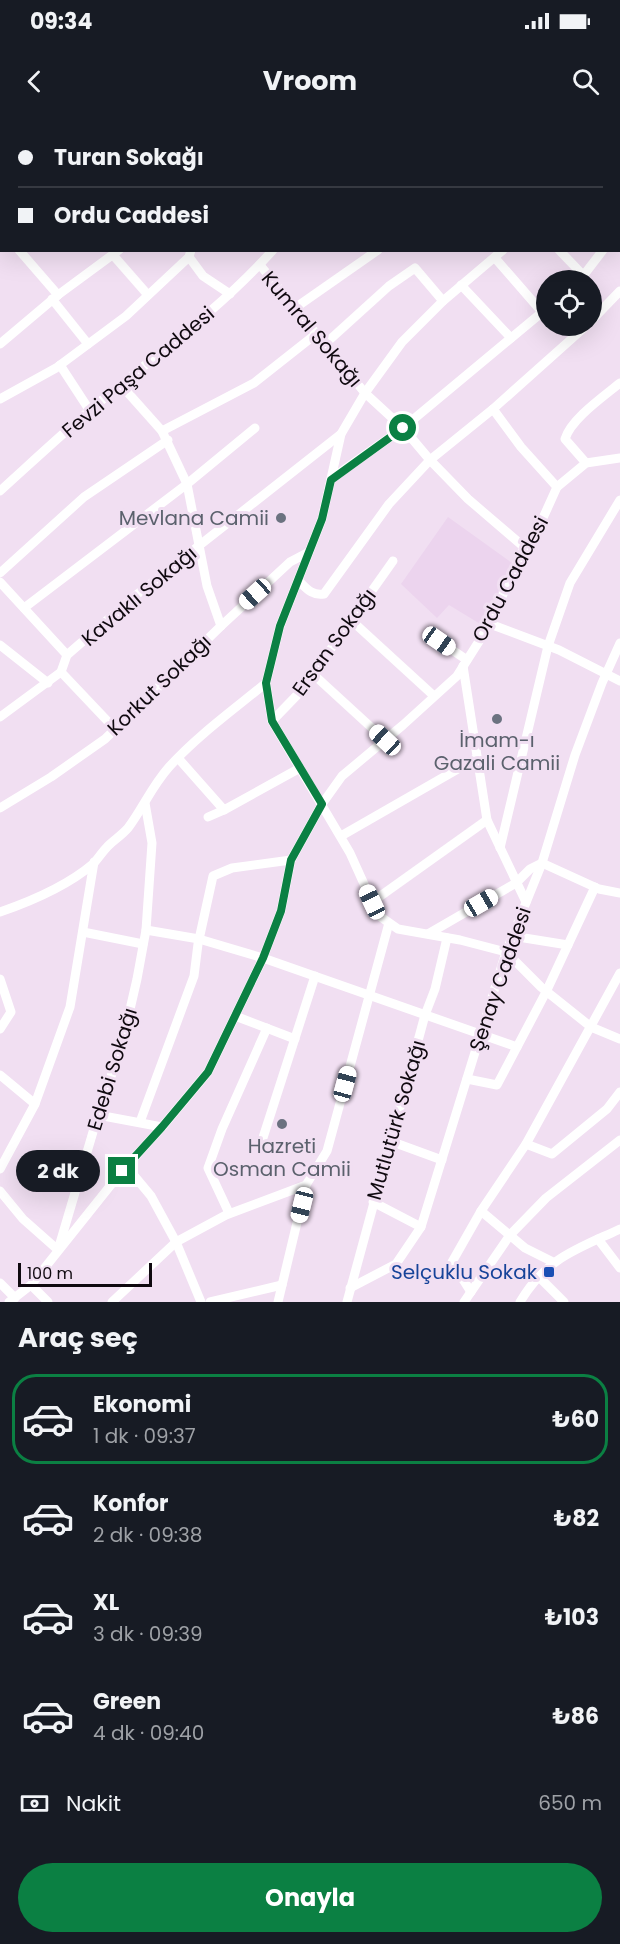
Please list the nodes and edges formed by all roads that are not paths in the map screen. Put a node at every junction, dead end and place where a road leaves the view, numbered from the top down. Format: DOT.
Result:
graph roads {
  1 [pos="21,252"];
  2 [pos="271,252"];
  3 [pos="375,252"];
  4 [pos="501,252"];
  5 [pos="561,252"];
  6 [pos="602,252"];
  7 [pos="116,253"];
  8 [pos="190,254"];
  9 [pos="495,258"];
  10 [pos="260,266"];
  11 [pos="575,270"];
  12 [pos="588,270"];
  13 [pos="461,285"];
  14 [pos="620,291"];
  15 [pos="230,294"];
  16 [pos="148,295"];
  17 [pos="55,297"];
  18 [pos="443,301"];
  19 [pos="536,302"];
  20 [pos="294,308"];
  21 [pos="602,310"];
  22 [pos="536,318"];
  23 [pos="316,334"];
  24 [pos="575,336"];
  25 [pos="511,338"];
  26 [pos="0,344"];
  27 [pos="88,344"];
  28 [pos="325,344"];
  29 [pos="60,365"];
  30 [pos="620,383"];
  31 [pos="121,386"];
  32 [pos="365,393"];
  33 [pos="0,399"];
  34 [pos="492,409"];
  35 [pos="90,411"];
  36 [pos="255,428"];
  37 [pos="403,428"];
  38 [pos="162,431"];
  39 [pos="341,434"];
  40 [pos="168,440"];
  41 [pos="620,458"];
  42 [pos="430,460"];
  43 [pos="585,464"];
  44 [pos="331,480"];
  45 [pos="187,484"];
  46 [pos="558,488"];
  47 [pos="0,491"];
  48 [pos="620,500"];
  49 [pos="198,547"];
  50 [pos="524,547"];
  51 [pos="309,552"];
  52 [pos="393,561"];
  53 [pos="0,573"];
  54 [pos="298,580"];
  55 [pos="0,582"];
  56 [pos="24,608"];
  57 [pos="351,620"];
  58 [pos="490,624"];
  59 [pos="220,626"];
  60 [pos="439,641"];
  61 [pos="620,643"];
  62 [pos="0,645"];
  63 [pos="548,646"];
  64 [pos="67,655"];
  65 [pos="465,663"];
  66 [pos="61,672"];
  67 [pos="313,674"];
  68 [pos="606,675"];
  69 [pos="620,681"];
  70 [pos="48,683"];
  71 [pos="266,683"];
  72 [pos="434,696"];
  73 [pos="0,717"];
  74 [pos="272,721"];
  75 [pos="115,729"];
  76 [pos="385,740"];
  77 [pos="178,758"];
  78 [pos="477,758"];
  79 [pos="300,768"];
  80 [pos="144,803"];
  81 [pos="322,804"];
  82 [pos="0,808"];
  83 [pos="224,810"];
  84 [pos="208,817"];
  85 [pos="487,820"];
  86 [pos="340,836"];
  87 [pos="500,848"];
  88 [pos="291,860"];
  89 [pos="94,862"];
  90 [pos="542,863"];
  91 [pos="516,883"];
  92 [pos="595,887"];
  93 [pos="620,893"];
  94 [pos="372,902"];
  95 [pos="526,902"];
  96 [pos="0,912"];
  97 [pos="389,923"];
  98 [pos="146,930"];
  99 [pos="83,932"];
  100 [pos="428,934"];
  101 [pos="512,936"];
  102 [pos="447,938"];
  103 [pos="199,939"];
  104 [pos="143,944"];
  105 [pos="568,945"];
  106 [pos="506,952"];
  107 [pos="263,958"];
  108 [pos="620,974"];
  109 [pos="315,976"];
  110 [pos="0,981"];
  111 [pos="546,992"];
  112 [pos="370,995"];
  113 [pos="426,1015"];
  114 [pos="235,1016"];
  115 [pos="591,1027"];
  116 [pos="267,1028"];
  117 [pos="0,1029"];
  118 [pos="481,1033"];
  119 [pos="295,1039"];
  120 [pos="620,1040"];
  121 [pos="517,1047"];
  122 [pos="0,1075"];
  123 [pos="467,1079"];
  124 [pos="620,1092"];
  125 [pos="34,1104"];
  126 [pos="98,1115"];
  127 [pos="140,1122"];
  128 [pos="162,1127"];
  129 [pos="620,1140"];
  130 [pos="390,1141"];
  131 [pos="526,1144"];
  132 [pos="260,1147"];
  133 [pos="442,1160"];
  134 [pos="126,1166"];
  135 [pos="0,1169"];
  136 [pos="306,1185"];
  137 [pos="0,1191"];
  138 [pos="373,1202"];
  139 [pos="481,1211"];
  140 [pos="229,1213"];
  141 [pos="421,1227"];
  142 [pos="620,1229"];
  143 [pos="510,1235"];
  144 [pos="598,1239"];
  145 [pos="176,1242"];
  146 [pos="58,1250"];
  147 [pos="554,1262"];
  148 [pos="620,1268"];
  149 [pos="539,1277"];
  150 [pos="0,1282"];
  151 [pos="282,1284"];
  152 [pos="30,1285"];
  153 [pos="350,1288"];
  154 [pos="471,1292"];
  155 [pos="12,1300"];
  156 [pos="198,1301"];
  157 [pos="48,1302"];
  158 [pos="113,1302"];
  159 [pos="210,1302"];
  160 [pos="278,1302"];
  161 [pos="347,1302"];
  162 [pos="464,1302"];
  163 [pos="520,1302"];
  164 [pos="564,1302"];
  1 -- 17 [label="street"];
  2 -- 10 [label="street, Fevzi Paşa Caddesi"];
  3 -- 20 [label="street"];
  4 -- 9 [label="street"];
  5 -- 11 [label="street"];
  6 -- 12 [label="street"];
  7 -- 16 [label="street"];
  7 -- 17 [label="street"];
  8 -- 15 [label="street"];
  8 -- 16 [label="street"];
  9 -- 13 [label="street"];
  9 -- 19 [label="street"];
  10 -- 15 [label="street, Fevzi Paşa Caddesi"];
  10 -- 20 [label="street, Kumral Sokağı"];
  13 -- 18 [label="street"];
  13 -- 25 [label="street"];
  14 -- 21 [label="street"];
  15 -- 31 [label="street, Fevzi Paşa Caddesi"];
  16 -- 27 [label="street"];
  17 -- 26 [label="street"];
  17 -- 27 [label="street"];
  18 -- 28 [label="street"];
  18 -- 32 [label="street"];
  20 -- 23 [label="street, Kumral Sokağı"];
  22 -- 25 [label="street"];
  23 -- 28 [label="street, Kumral Sokağı"];
  23 -- 38 [label="street"];
  24 -- 34 [label="street"];
  25 -- 37 [label="street"];
  27 -- 29 [label="street"];
  28 -- 32 [label="street, Kumral Sokağı"];
  29 -- 33 [label="street"];
  29 -- 35 [label="street"];
  30 -- 43 [label="street"];
  31 -- 35 [label="street, Fevzi Paşa Caddesi"];
  31 -- 38 [label="street"];
  32 -- 37 [label="street, Kumral Sokağı"];
  32 -- 39 [label="street"];
  34 -- 42 [label="street"];
  34 -- 46 [label="street"];
  35 -- 47 [label="street, Fevzi Paşa Caddesi"];
  36 -- 45 [label="street"];
  37 -- 42 [label="street, Kumral Sokağı"];
  37 -- 44 [label="street"];
  38 -- 40 [label="street"];
  39 -- 44 [label="street"];
  39 -- 49 [label="street, Kavaklı Sokağı"];
  40 -- 45 [label="street"];
  40 -- 53 [label="street"];
  41 -- 43 [label="street"];
  42 -- 50 [label="street, Kumral Sokağı"];
  42 -- 54 [label="street"];
  43 -- 46 [label="street, Ordu Caddesi"];
  44 -- 51 [label="street"];
  45 -- 49 [label="street"];
  45 -- 56 [label="street"];
  46 -- 50 [label="street, Ordu Caddesi"];
  48 -- 63 [label="street"];
  49 -- 59 [label="street"];
  49 -- 64 [label="street, Kavaklı Sokağı"];
  50 -- 58 [label="street, Ordu Caddesi"];
  51 -- 54 [label="street"];
  51 -- 59 [label="street, Korkut Sokağı"];
  52 -- 57 [label="street, Ersan Sokağı"];
  54 -- 71 [label="street"];
  55 -- 56 [label="street"];
  56 -- 64 [label="street"];
  57 -- 67 [label="street, Ersan Sokağı"];
  57 -- 72 [label="street"];
  58 -- 63 [label="street"];
  58 -- 65 [label="street, Ordu Caddesi"];
  59 -- 75 [label="street, Korkut Sokağı"];
  60 -- 65 [label="street"];
  61 -- 68 [label="street, Şenay Caddesi"];
  62 -- 70 [label="street"];
  63 -- 68 [label="street"];
  63 -- 87 [label="street"];
  64 -- 66 [label="street, Kavaklı Sokağı"];
  65 -- 72 [label="street, Ordu Caddesi"];
  65 -- 78 [label="street"];
  66 -- 70 [label="street"];
  66 -- 75 [label="street"];
  67 -- 74 [label="street, Ersan Sokağı"];
  67 -- 76 [label="street"];
  68 -- 69 [label="street"];
  68 -- 90 [label="street, Şenay Caddesi"];
  70 -- 73 [label="street"];
  71 -- 74 [label="street"];
  71 -- 77 [label="street"];
  72 -- 76 [label="street, Ordu Caddesi"];
  74 -- 79 [label="street"];
  75 -- 82 [label="street, Korkut Sokağı"];
  76 -- 81 [label="street, Ordu Caddesi"];
  77 -- 80 [label="street"];
  77 -- 83 [label="street"];
  78 -- 85 [label="street"];
  78 -- 86 [label="street"];
  79 -- 81 [label="street"];
  79 -- 83 [label="street"];
  80 -- 89 [label="street"];
  80 -- 98 [label="street, Edebi Sokağı"];
  81 -- 86 [label="street"];
  81 -- 88 [label="street, Ordu Caddesi"];
  83 -- 84 [label="street"];
  85 -- 87 [label="street"];
  85 -- 94 [label="street"];
  86 -- 94 [label="street"];
  87 -- 91 [label="street"];
  88 -- 103 [label="street"];
  88 -- 107 [label="street, Ordu Caddesi"];
  89 -- 96 [label="street"];
  89 -- 99 [label="street"];
  90 -- 91 [label="street"];
  90 -- 92 [label="street"];
  90 -- 95 [label="street, Şenay Caddesi"];
  91 -- 95 [label="street"];
  91 -- 100 [label="street"];
  92 -- 93 [label="street"];
  92 -- 105 [label="street"];
  94 -- 97 [label="street"];
  95 -- 101 [label="street, Şenay Caddesi"];
  97 -- 100 [label="street"];
  97 -- 112 [label="street"];
  98 -- 103 [label="street"];
  98 -- 104 [label="street, Edebi Sokağı"];
  99 -- 104 [label="street"];
  99 -- 125 [label="street"];
  100 -- 102 [label="street"];
  101 -- 105 [label="street"];
  101 -- 106 [label="street, Şenay Caddesi"];
  102 -- 106 [label="street"];
  102 -- 113 [label="street, Mutlutürk Sokağı"];
  103 -- 107 [label="street"];
  103 -- 127 [label="street"];
  104 -- 126 [label="street, Edebi Sokağı"];
  105 -- 111 [label="street"];
  106 -- 111 [label="street"];
  106 -- 118 [label="street, Şenay Caddesi"];
  107 -- 109 [label="street"];
  107 -- 114 [label="street, Ordu Caddesi"];
  108 -- 115 [label="street"];
  109 -- 112 [label="street"];
  109 -- 119 [label="street"];
  110 -- 117 [label="street"];
  111 -- 115 [label="street"];
  111 -- 121 [label="street"];
  112 -- 113 [label="street"];
  112 -- 136 [label="street"];
  113 -- 118 [label="street"];
  113 -- 130 [label="street, Mutlutürk Sokağı"];
  114 -- 116 [label="street"];
  114 -- 128 [label="street, Ordu Caddesi"];
  115 -- 120 [label="street"];
  115 -- 131 [label="street"];
  116 -- 119 [label="street"];
  116 -- 140 [label="street"];
  118 -- 121 [label="street"];
  118 -- 123 [label="street, Şenay Caddesi"];
  119 -- 132 [label="street"];
  121 -- 123 [label="street"];
  122 -- 125 [label="street"];
  123 -- 133 [label="street, Şenay Caddesi"];
  124 -- 131 [label="street"];
  125 -- 135 [label="street"];
  126 -- 127 [label="street"];
  126 -- 146 [label="street, Edebi Sokağı"];
  127 -- 128 [label="street"];
  128 -- 134 [label="street, Ordu Caddesi"];
  129 -- 143 [label="street"];
  130 -- 133 [label="street"];
  130 -- 138 [label="street, Mutlutürk Sokağı"];
  131 -- 139 [label="street"];
  133 -- 141 [label="street, Şenay Caddesi"];
  134 -- 145 [label="street"];
  134 -- 146 [label="street, Ordu Caddesi"];
  136 -- 140 [label="street"];
  136 -- 151 [label="street"];
  137 -- 146 [label="street"];
  138 -- 141 [label="street"];
  138 -- 153 [label="street, Mutlutürk Sokağı"];
  139 -- 143 [label="street"];
  139 -- 154 [label="street"];
  140 -- 145 [label="street"];
  141 -- 153 [label="street, Şenay Caddesi"];
  142 -- 144 [label="street"];
  143 -- 147 [label="street"];
  143 -- 154 [label="street"];
  144 -- 147 [label="street"];
  144 -- 148 [label="street"];
  145 -- 156 [label="street"];
  145 -- 158 [label="street"];
  146 -- 152 [label="street, Ordu Caddesi"];
  147 -- 149 [label="street"];
  149 -- 163 [label="street"];
  149 -- 164 [label="street"];
  150 -- 155 [label="street"];
  151 -- 159 [label="street"];
  151 -- 160 [label="street"];
  152 -- 155 [label="street, Ordu Caddesi"];
  152 -- 157 [label="street"];
  153 -- 161 [label="street, Mutlutürk Sokağı"];
  154 -- 162 [label="street"];
}
